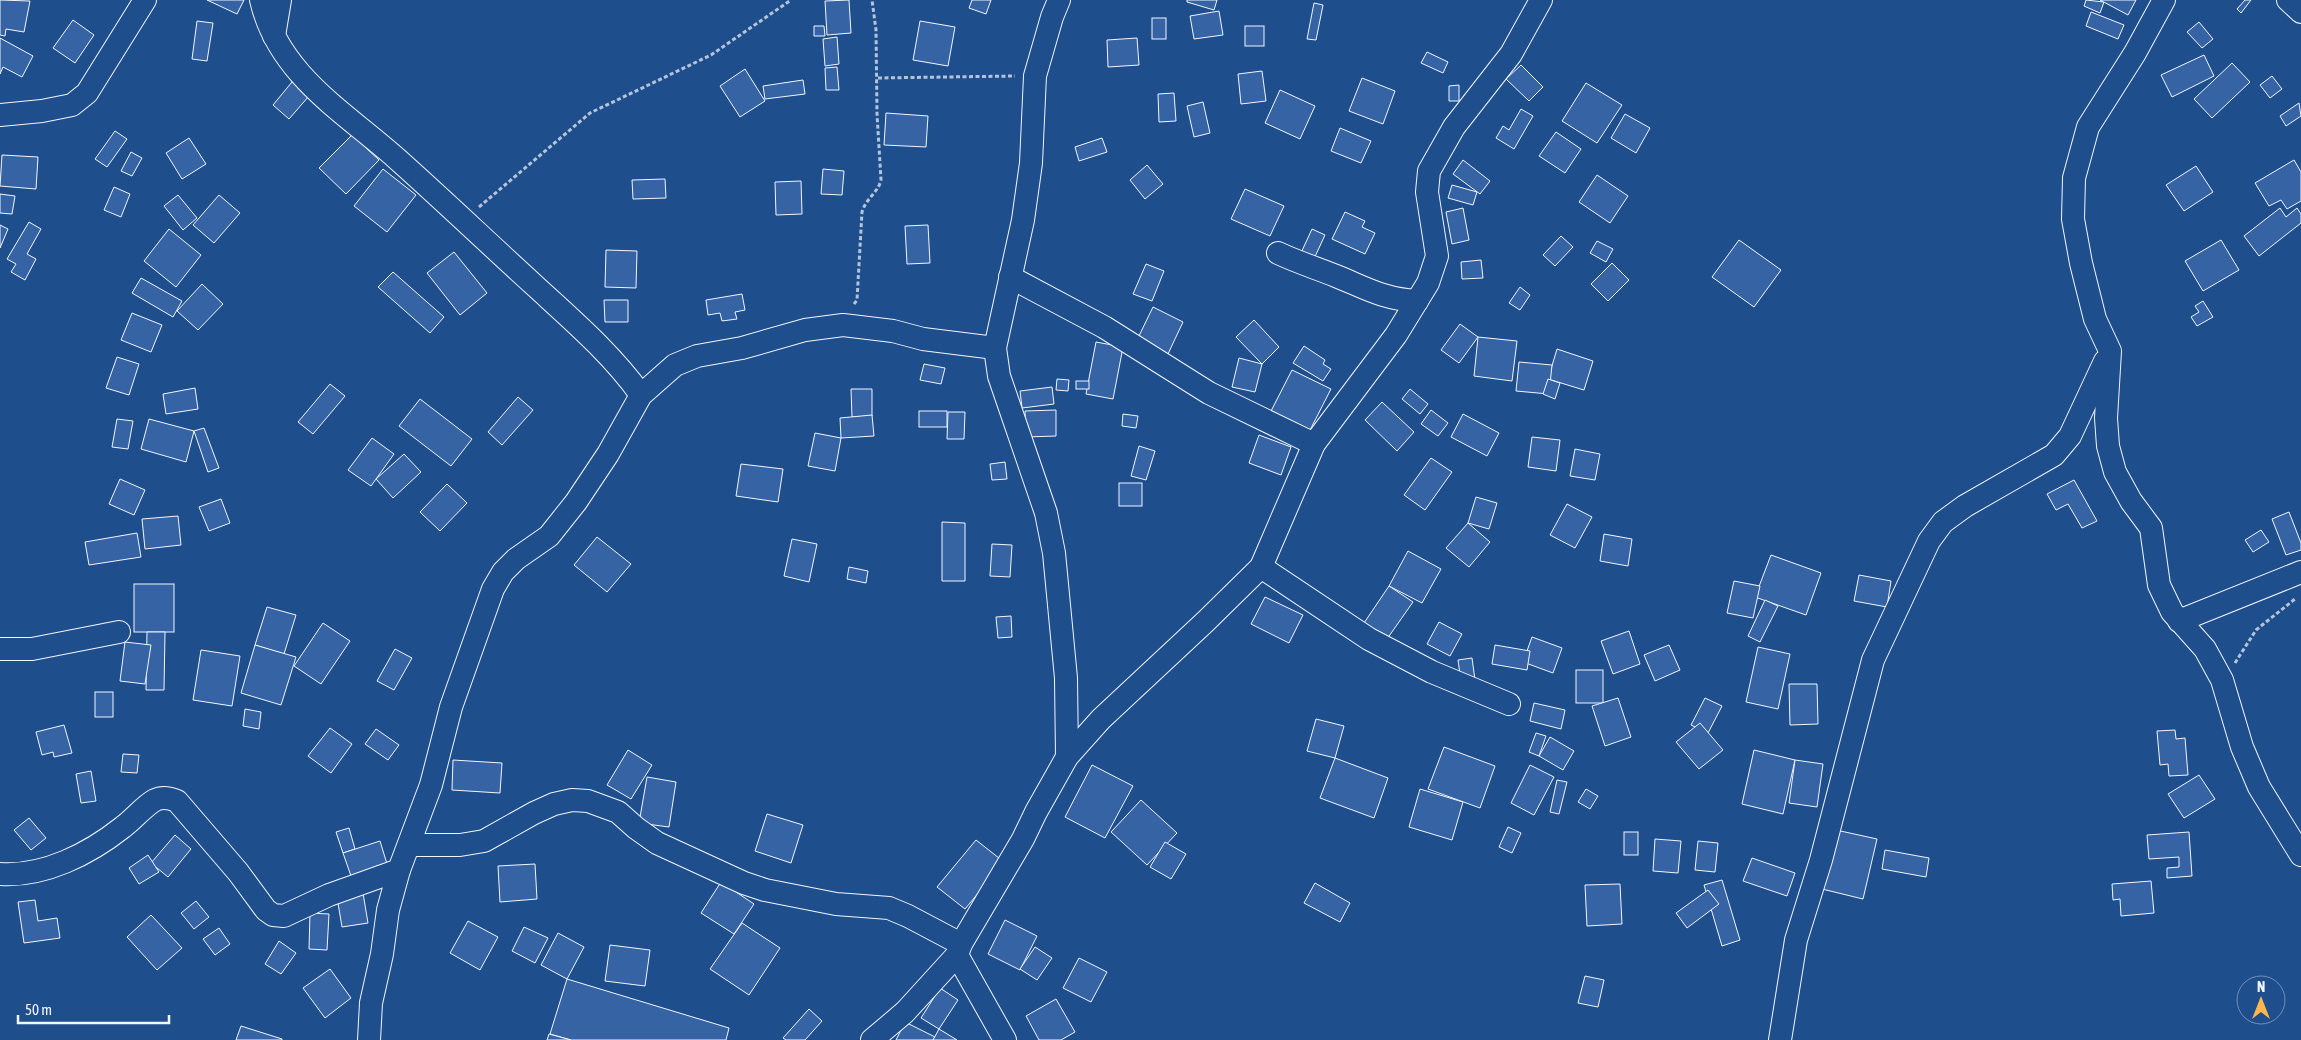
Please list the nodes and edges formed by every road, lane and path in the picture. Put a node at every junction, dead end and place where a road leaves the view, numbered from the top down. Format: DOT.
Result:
graph roads {
  1 [pos="146,0"];
  2 [pos="261,0"];
  3 [pos="280,0"];
  4 [pos="791,0"];
  5 [pos="872,0"];
  6 [pos="1059,0"];
  7 [pos="1540,0"];
  8 [pos="2164,0"];
  9 [pos="2288,0"];
  10 [pos="2301,12"];
  11 [pos="274,37"];
  12 [pos="1035,76"];
  13 [pos="878,78"];
  14 [pos="0,115"];
  15 [pos="464,220"];
  16 [pos="1278,253"];
  17 [pos="1010,277"];
  18 [pos="1417,302"];
  19 [pos="843,325"];
  20 [pos="995,348"];
  21 [pos="2110,351"];
  22 [pos="641,395"];
  23 [pos="1314,444"];
  24 [pos="1261,567"];
  25 [pos="2301,572"];
  26 [pos="2301,594"];
  27 [pos="2180,621"];
  28 [pos="119,632"];
  29 [pos="0,649"];
  30 [pos="2223,683"];
  31 [pos="1509,704"];
  32 [pos="1067,758"];
  33 [pos="410,845"];
  34 [pos="2301,854"];
  35 [pos="399,870"];
  36 [pos="0,874"];
  37 [pos="959,949"];
  38 [pos="369,1040"];
  39 [pos="872,1040"];
  40 [pos="1005,1040"];
  41 [pos="1780,1040"];
  1 -- 14 [label="street"];
  2 -- 11 [label="street"];
  3 -- 11 [label="street"];
  4 -- 15 [label="path"];
  5 -- 13 [label="path"];
  6 -- 12 [label="street"];
  7 -- 18 [label="street"];
  8 -- 21 [label="street"];
  9 -- 10 [label="street"];
  11 -- 15 [label="street"];
  12 -- 13 [label="path"];
  12 -- 17 [label="street"];
  13 -- 19 [label="path"];
  15 -- 22 [label="street"];
  16 -- 18 [label="street"];
  17 -- 20 [label="street"];
  17 -- 23 [label="street"];
  18 -- 23 [label="street"];
  19 -- 20 [label="street"];
  19 -- 22 [label="street"];
  20 -- 32 [label="street"];
  21 -- 27 [label="street"];
  21 -- 41 [label="street"];
  22 -- 33 [label="street"];
  23 -- 24 [label="street"];
  24 -- 31 [label="street"];
  24 -- 32 [label="street"];
  25 -- 27 [label="street"];
  26 -- 30 [label="path"];
  27 -- 30 [label="street"];
  28 -- 29 [label="street"];
  30 -- 34 [label="street"];
  32 -- 37 [label="street"];
  33 -- 35 [label="street"];
  33 -- 37 [label="street"];
  35 -- 36 [label="street"];
  35 -- 38 [label="street"];
  37 -- 39 [label="street"];
  37 -- 40 [label="street"];
}
